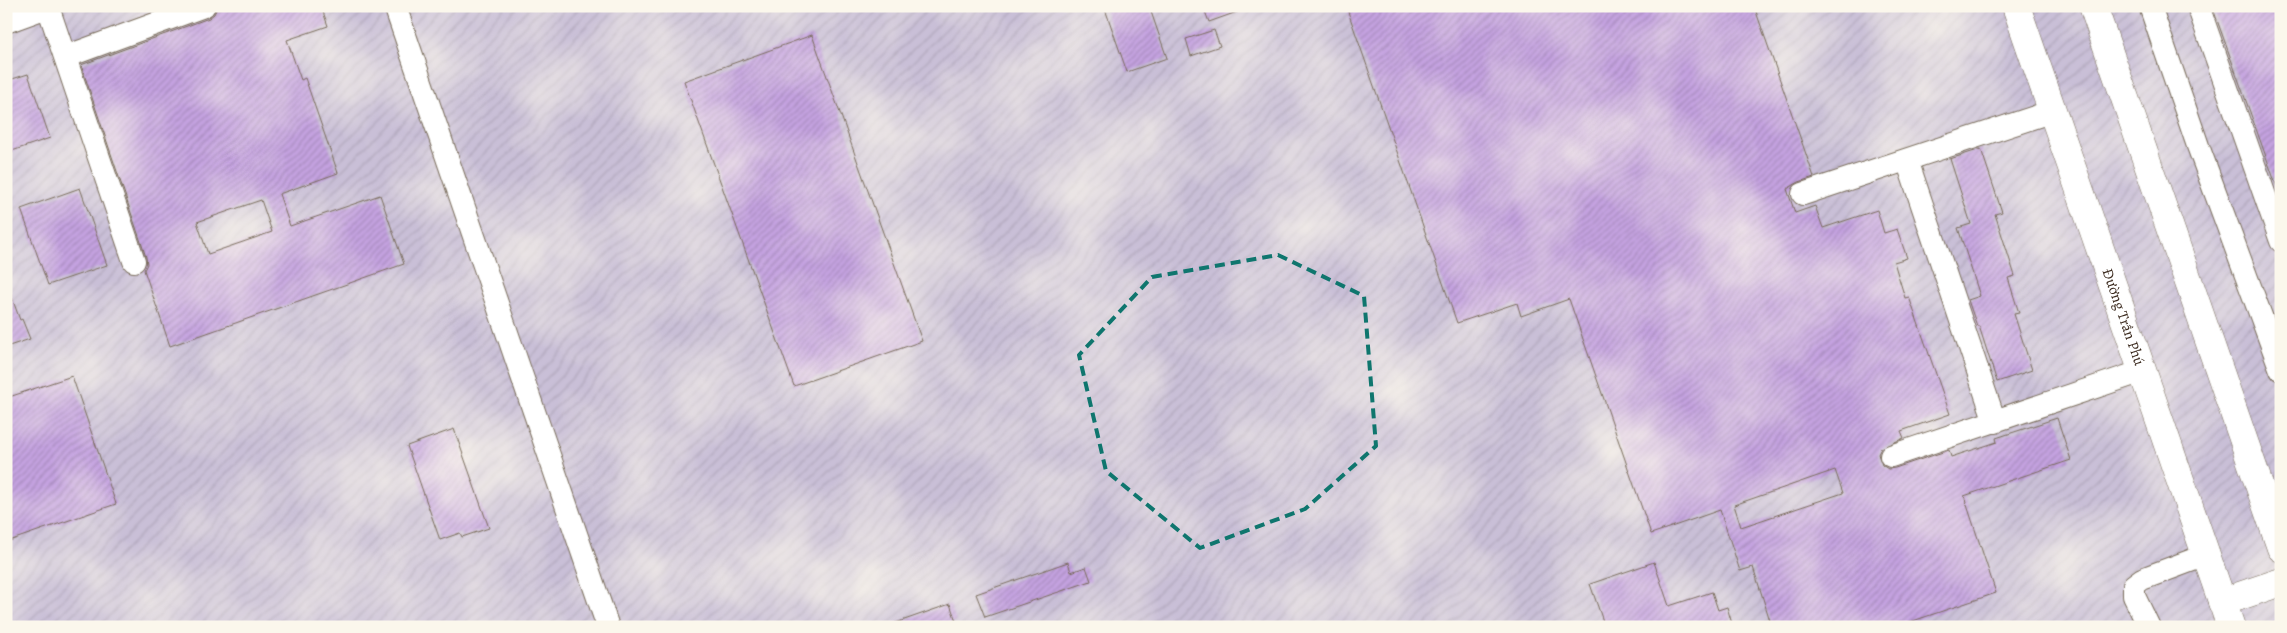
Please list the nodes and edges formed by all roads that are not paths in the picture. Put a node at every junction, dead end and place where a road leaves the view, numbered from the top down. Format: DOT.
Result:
graph roads {
  1 [pos="204,6"];
  2 [pos="395,6"];
  3 [pos="2016,6"];
  4 [pos="2094,6"];
  5 [pos="2150,6"];
  6 [pos="2198,6"];
  7 [pos="49,7"];
  8 [pos="6,22"];
  9 [pos="65,57"];
  10 [pos="2053,111"];
  11 [pos="1907,160"];
  12 [pos="1803,194"];
  13 [pos="2281,241"];
  14 [pos="134,261"];
  15 [pos="2281,370"];
  16 [pos="2143,371"];
  17 [pos="1995,422"];
  18 [pos="1891,456"];
  19 [pos="2281,548"];
  20 [pos="2206,555"];
  21 [pos="2281,582"];
  22 [pos="2227,614"];
  23 [pos="608,627"];
  24 [pos="2149,627"];
  1 -- 9 [label="street"];
  2 -- 23 [label="street"];
  3 -- 10 [label="main road, Đường Trần Phú"];
  4 -- 19 [label="main road"];
  5 -- 15 [label="street"];
  6 -- 13 [label="street"];
  7 -- 8 [label="street"];
  7 -- 9 [label="street"];
  9 -- 14 [label="street"];
  10 -- 11 [label="street"];
  10 -- 16 [label="main road, Đường Trần Phú"];
  11 -- 12 [label="street"];
  11 -- 17 [label="street"];
  16 -- 17 [label="street"];
  16 -- 20 [label="main road, Đường Trần Phú"];
  17 -- 18 [label="street"];
  20 -- 22 [label="main road, Đường Trần Phú"];
  20 -- 24 [label="street"];
  21 -- 22 [label="main road"];
}
